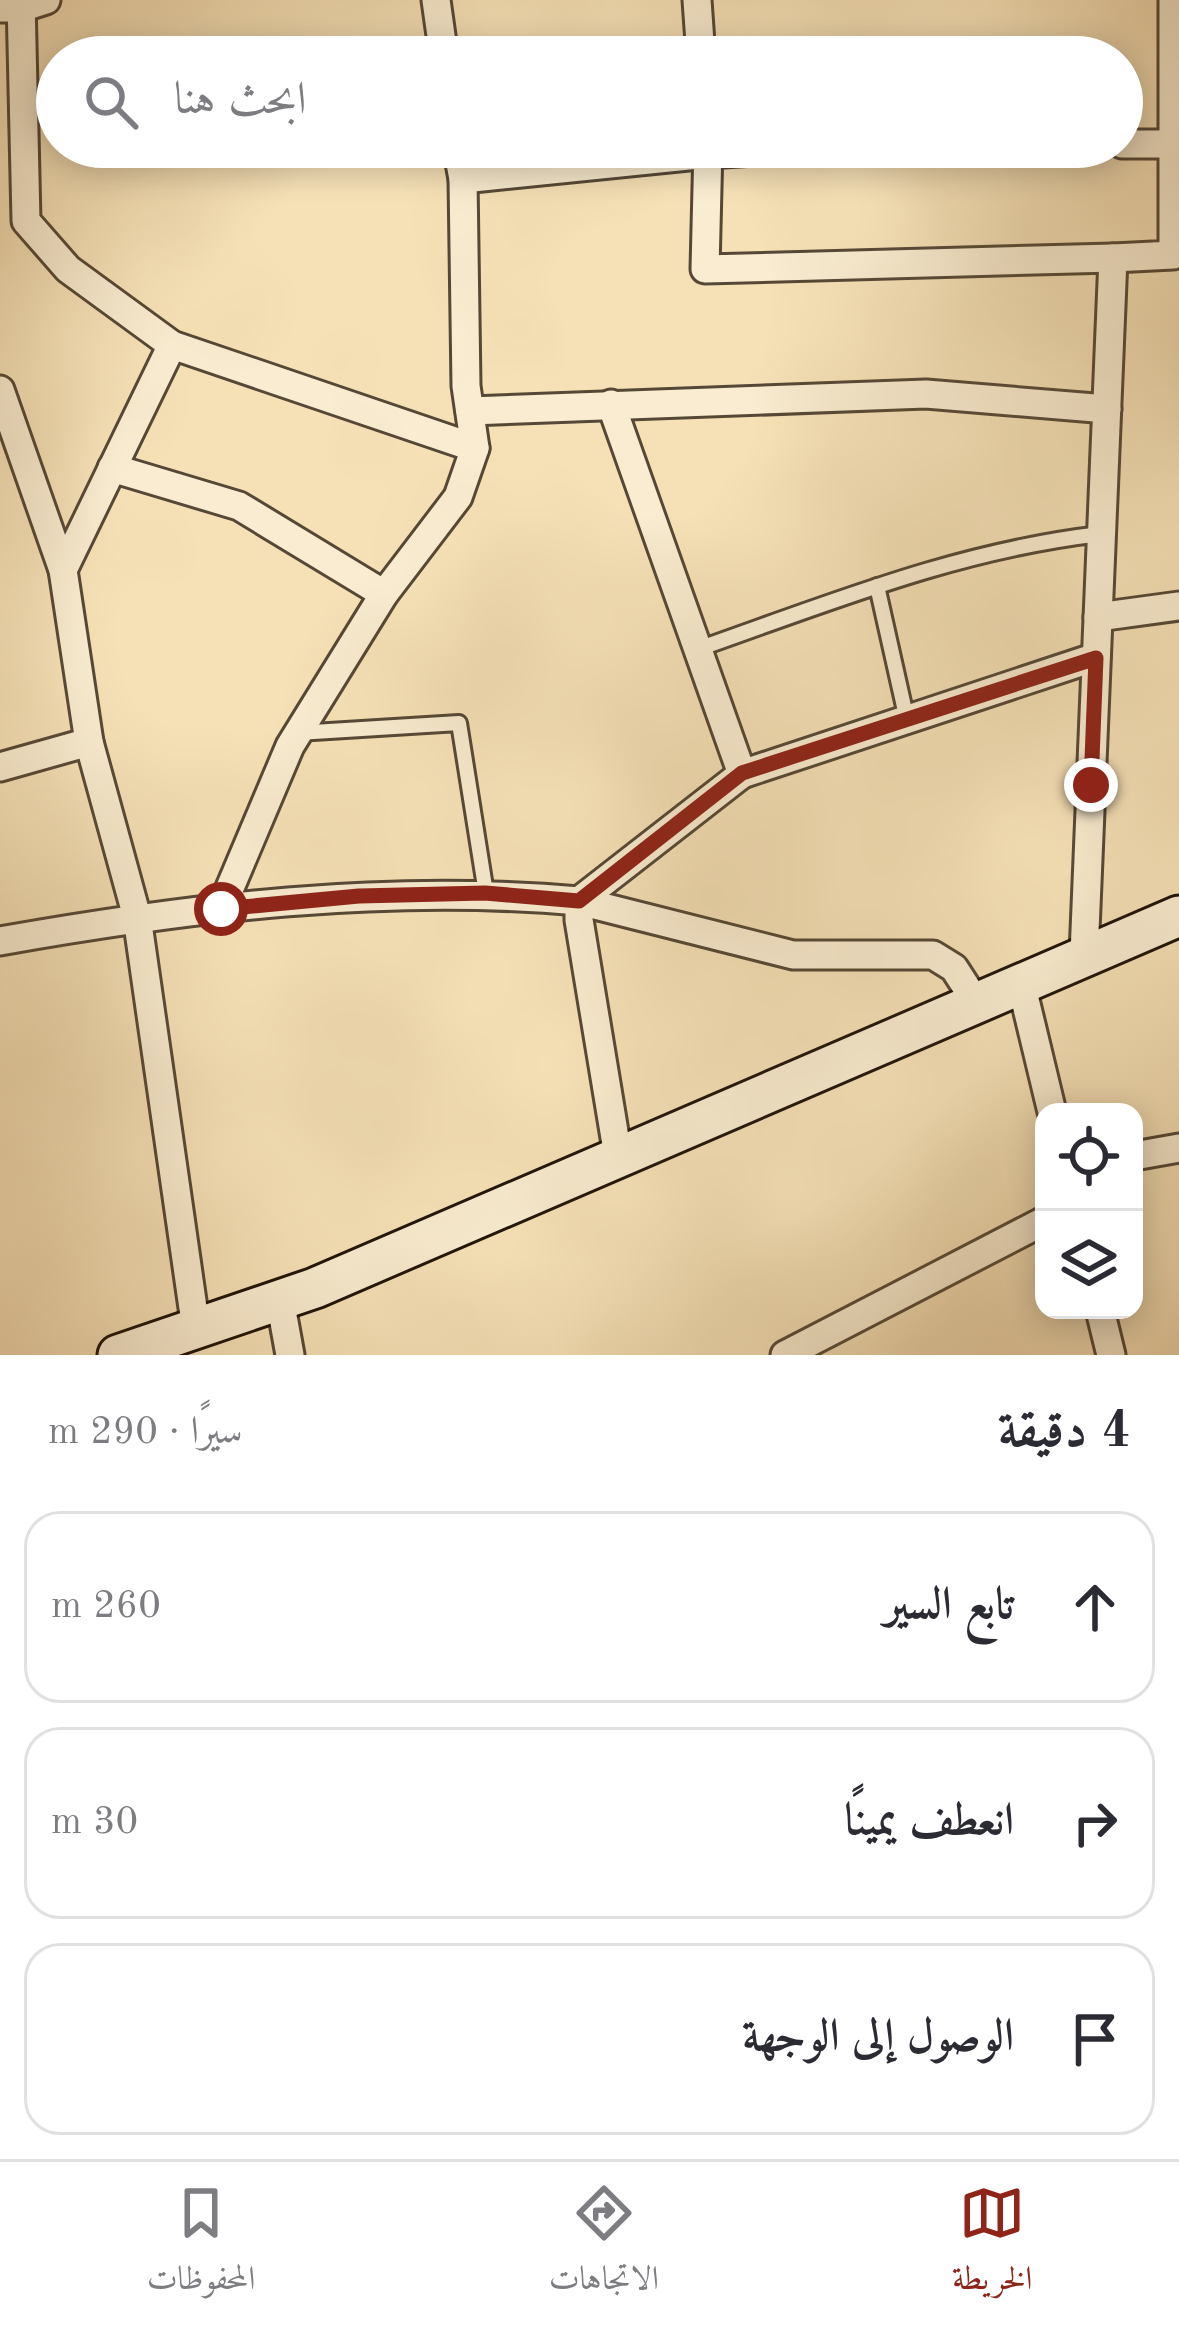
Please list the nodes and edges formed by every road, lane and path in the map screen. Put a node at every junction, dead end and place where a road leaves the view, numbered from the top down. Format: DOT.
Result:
graph roads {
  1 [pos="436,0"];
  2 [pos="697,0"];
  3 [pos="1173,0"];
  4 [pos="22,4"];
  5 [pos="441,36"];
  6 [pos="700,36"];
  7 [pos="1143,144"];
  8 [pos="1177,144"];
  9 [pos="461,168"];
  10 [pos="550,168"];
  11 [pos="708,168"];
  12 [pos="463,178"];
  13 [pos="13,226"];
  14 [pos="1113,258"];
  15 [pos="172,345"];
  16 [pos="0,390"];
  17 [pos="610,404"];
  18 [pos="1107,410"];
  19 [pos="470,411"];
  20 [pos="475,448"];
  21 [pos="112,468"];
  22 [pos="1102,534"];
  23 [pos="63,570"];
  24 [pos="877,586"];
  25 [pos="384,594"];
  26 [pos="1179,606"];
  27 [pos="1098,617"];
  28 [pos="698,649"];
  29 [pos="1096,658"];
  30 [pos="907,720"];
  31 [pos="297,734"];
  32 [pos="88,742"];
  33 [pos="0,767"];
  34 [pos="742,773"];
  35 [pos="485,893"];
  36 [pos="579,901"];
  37 [pos="221,909"];
  38 [pos="1179,916"];
  39 [pos="137,917"];
  40 [pos="0,941"];
  41 [pos="1084,956"];
  42 [pos="1021,982"];
  43 [pos="976,1002"];
  44 [pos="1050,1103"];
  45 [pos="1179,1148"];
  46 [pos="1143,1154"];
  47 [pos="618,1156"];
  48 [pos="1035,1226"];
  49 [pos="280,1300"];
  50 [pos="1102,1319"];
  51 [pos="196,1329"];
  52 [pos="118,1355"];
  53 [pos="290,1355"];
  54 [pos="786,1355"];
  55 [pos="1111,1355"];
  1 -- 5 [label="street"];
  2 -- 6 [label="street"];
  3 -- 8 [label="street"];
  4 -- 13 [label="street"];
  7 -- 8 [label="street"];
  8 -- 14 [label="street"];
  9 -- 12 [label="street"];
  10 -- 12 [label="street"];
  11 -- 14 [label="street"];
  12 -- 19 [label="street"];
  13 -- 15 [label="street"];
  14 -- 18 [label="street"];
  15 -- 20 [label="street"];
  15 -- 21 [label="street"];
  16 -- 23 [label="street"];
  17 -- 18 [label="street"];
  17 -- 19 [label="street"];
  17 -- 28 [label="street"];
  18 -- 22 [label="street"];
  19 -- 20 [label="street"];
  20 -- 25 [label="street"];
  21 -- 23 [label="street"];
  21 -- 25 [label="street"];
  22 -- 24 [label="lane"];
  22 -- 27 [label="street"];
  23 -- 32 [label="street"];
  24 -- 28 [label="lane"];
  24 -- 30 [label="lane"];
  25 -- 31 [label="street"];
  26 -- 27 [label="street"];
  27 -- 29 [label="street"];
  28 -- 34 [label="street"];
  29 -- 30 [label="street"];
  29 -- 41 [label="street"];
  30 -- 34 [label="street"];
  31 -- 35 [label="lane"];
  31 -- 37 [label="street"];
  32 -- 33 [label="street"];
  32 -- 39 [label="street"];
  34 -- 36 [label="street"];
  35 -- 36 [label="street"];
  35 -- 37 [label="street"];
  36 -- 43 [label="street"];
  36 -- 47 [label="street"];
  37 -- 39 [label="street"];
  38 -- 41 [label="main road"];
  39 -- 40 [label="street"];
  39 -- 51 [label="street"];
  41 -- 42 [label="main road"];
  42 -- 43 [label="main road"];
  42 -- 44 [label="street"];
  43 -- 47 [label="main road"];
  45 -- 46 [label="street"];
  47 -- 49 [label="main road"];
  48 -- 54 [label="street"];
  49 -- 51 [label="main road"];
  49 -- 53 [label="street"];
  50 -- 55 [label="street"];
  51 -- 52 [label="main road"];
}
